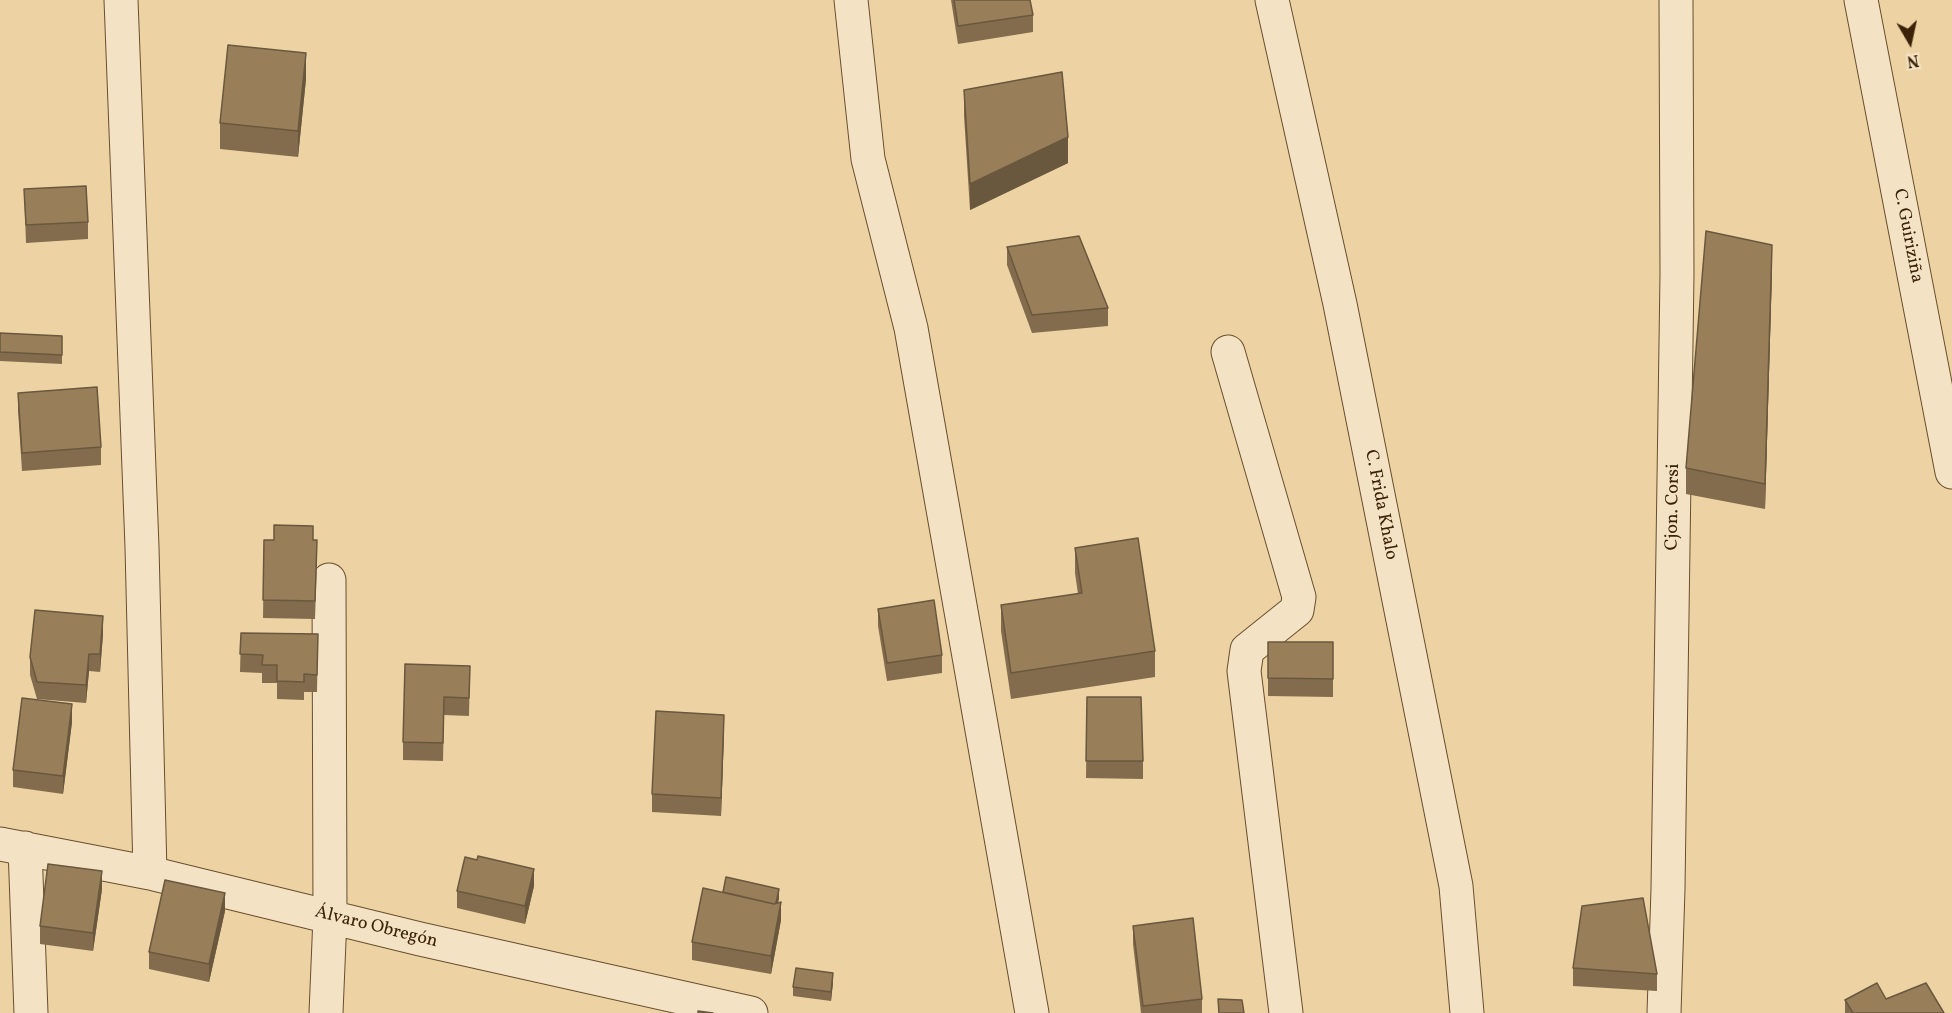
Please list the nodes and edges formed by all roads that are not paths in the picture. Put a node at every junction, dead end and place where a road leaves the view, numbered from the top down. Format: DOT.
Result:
graph roads {
  1 [pos="121,0"];
  2 [pos="851,0"];
  3 [pos="1272,0"];
  4 [pos="1676,0"];
  5 [pos="1861,0"];
  6 [pos="1228,352"];
  7 [pos="1952,472"];
  8 [pos="329,580"];
  9 [pos="13,845"];
  10 [pos="150,873"];
  11 [pos="330,917"];
  12 [pos="680,1005"];
  13 [pos="31,1013"];
  14 [pos="326,1013"];
  15 [pos="752,1013"];
  16 [pos="1032,1013"];
  17 [pos="1286,1013"];
  18 [pos="1467,1013"];
  19 [pos="1664,1013"];
  1 -- 10 [label="street"];
  2 -- 16 [label="street"];
  3 -- 18 [label="street, C. Frida Khalo"];
  4 -- 19 [label="street, Cjon. Corsi"];
  5 -- 7 [label="street, C. Guiriziña"];
  6 -- 17 [label="street"];
  8 -- 11 [label="street"];
  9 -- 10 [label="street, Álvaro Obregón"];
  9 -- 13 [label="street"];
  10 -- 11 [label="street, Álvaro Obregón"];
  11 -- 12 [label="street, Álvaro Obregón"];
  11 -- 14 [label="street"];
  12 -- 15 [label="street, Álvaro Obregón"];
}
